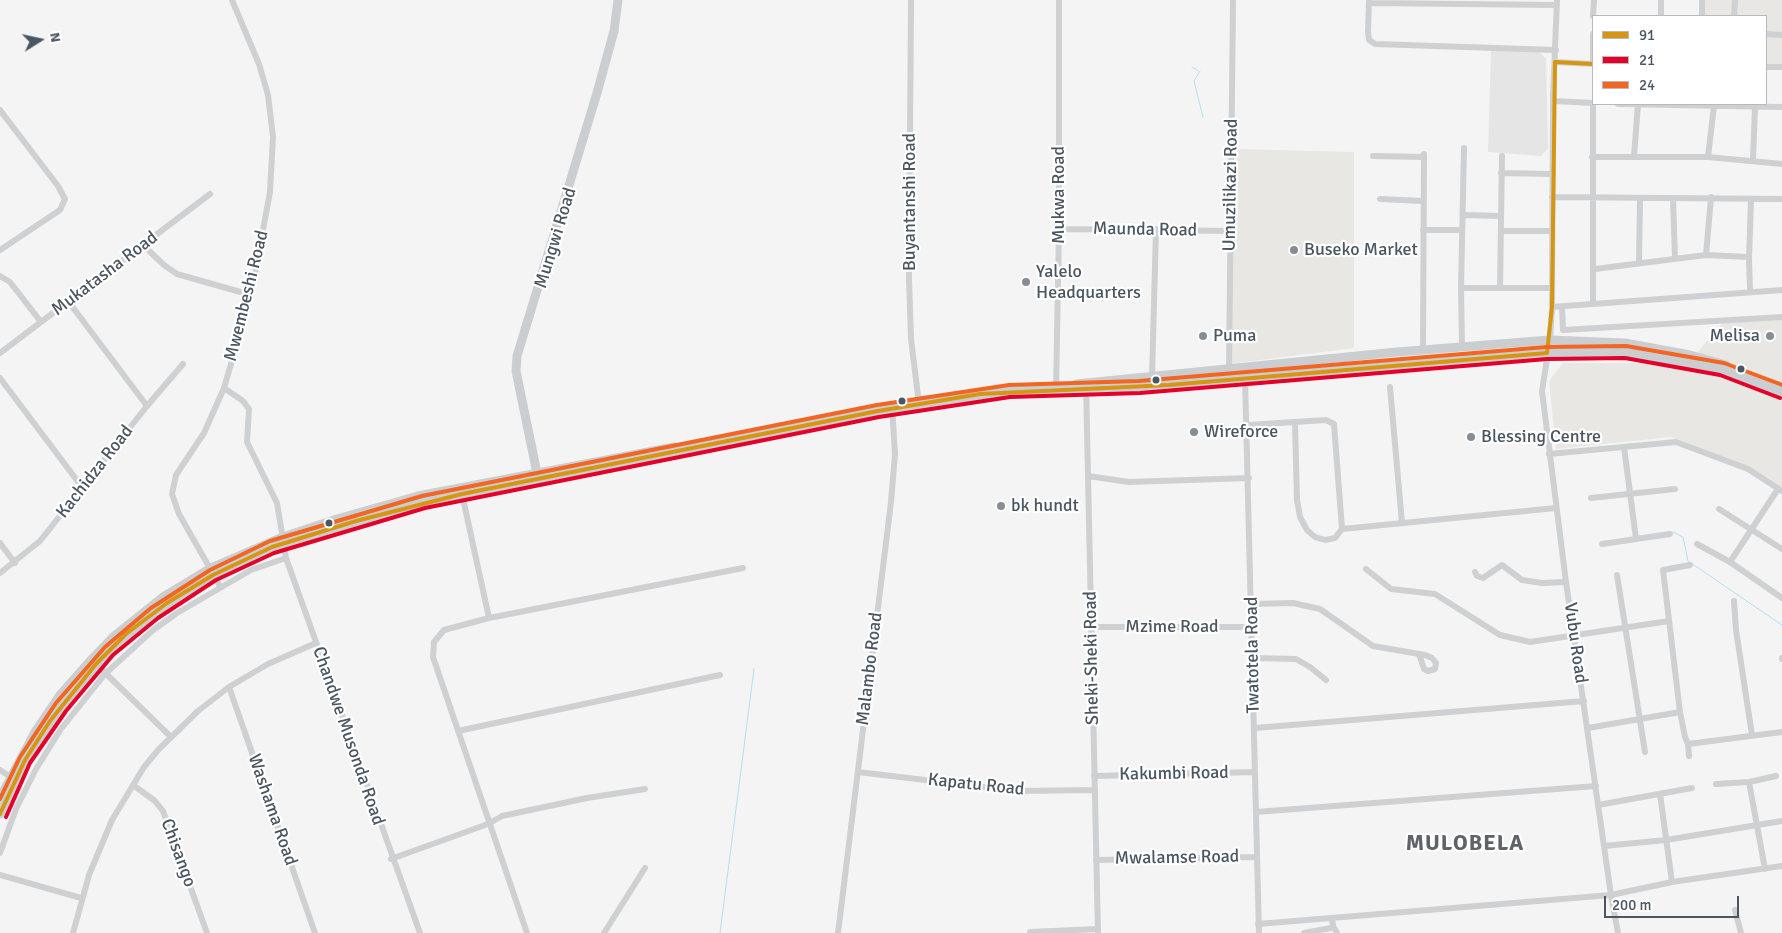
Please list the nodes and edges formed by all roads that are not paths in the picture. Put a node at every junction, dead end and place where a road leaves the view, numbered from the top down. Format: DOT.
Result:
graph roads {
  1 [pos="232,0"];
  2 [pos="618,0"];
  3 [pos="624,0"];
  4 [pos="911,0"];
  5 [pos="1059,0"];
  6 [pos="1233,0"];
  7 [pos="1594,0"];
  8 [pos="1661,0"];
  9 [pos="1702,0"];
  10 [pos="1735,0"];
  11 [pos="1369,1"];
  12 [pos="1518,2"];
  13 [pos="1557,3"];
  14 [pos="1594,15"];
  15 [pos="1661,15"];
  16 [pos="1702,15"];
  17 [pos="1734,15"];
  18 [pos="1767,34"];
  19 [pos="1782,35"];
  20 [pos="1556,50"];
  21 [pos="1555,62"];
  22 [pos="1592,64"];
  23 [pos="1767,67"];
  24 [pos="1782,67"];
  25 [pos="1553,101"];
  26 [pos="1592,103"];
  27 [pos="1593,105"];
  28 [pos="1638,105"];
  29 [pos="1692,105"];
  30 [pos="1714,106"];
  31 [pos="1782,107"];
  32 [pos="1755,108"];
  33 [pos="0,110"];
  34 [pos="1464,148"];
  35 [pos="1373,156"];
  36 [pos="1502,156"];
  37 [pos="1592,157"];
  38 [pos="1634,157"];
  39 [pos="1708,157"];
  40 [pos="1753,159"];
  41 [pos="1782,164"];
  42 [pos="1501,173"];
  43 [pos="1553,174"];
  44 [pos="210,194"];
  45 [pos="1552,197"];
  46 [pos="1594,197"];
  47 [pos="1673,198"];
  48 [pos="1711,198"];
  49 [pos="1380,199"];
  50 [pos="1640,199"];
  51 [pos="1751,199"];
  52 [pos="1782,199"];
  53 [pos="1423,201"];
  54 [pos="1463,215"];
  55 [pos="1501,216"];
  56 [pos="1059,229"];
  57 [pos="1156,229"];
  58 [pos="1423,230"];
  59 [pos="1462,230"];
  60 [pos="1231,231"];
  61 [pos="1501,231"];
  62 [pos="1552,232"];
  63 [pos="144,246"];
  64 [pos="0,250"];
  65 [pos="1706,255"];
  66 [pos="1749,257"];
  67 [pos="1675,258"];
  68 [pos="1640,263"];
  69 [pos="1595,269"];
  70 [pos="0,276"];
  71 [pos="1460,288"];
  72 [pos="1500,288"];
  73 [pos="1552,288"];
  74 [pos="1782,290"];
  75 [pos="1750,291"];
  76 [pos="251,295"];
  77 [pos="68,301"];
  78 [pos="1593,303"];
  79 [pos="1562,306"];
  80 [pos="1552,307"];
  81 [pos="1782,317"];
  82 [pos="41,322"];
  83 [pos="1550,340"];
  84 [pos="1462,347"];
  85 [pos="1423,350"];
  86 [pos="0,353"];
  87 [pos="1547,353"];
  88 [pos="183,364"];
  89 [pos="1229,370"];
  90 [pos="0,378"];
  91 [pos="1152,378"];
  92 [pos="1245,378"];
  93 [pos="1086,387"];
  94 [pos="1390,387"];
  95 [pos="224,388"];
  96 [pos="1056,388"];
  97 [pos="1782,390"];
  98 [pos="919,402"];
  99 [pos="147,406"];
  100 [pos="893,407"];
  101 [pos="1295,423"];
  102 [pos="1248,425"];
  103 [pos="1624,446"];
  104 [pos="1549,454"];
  105 [pos="540,475"];
  106 [pos="1088,476"];
  107 [pos="1249,478"];
  108 [pos="82,488"];
  109 [pos="1675,489"];
  110 [pos="1780,490"];
  111 [pos="462,494"];
  112 [pos="1630,494"];
  113 [pos="1591,498"];
  114 [pos="1556,508"];
  115 [pos="1719,509"];
  116 [pos="1402,523"];
  117 [pos="1751,528"];
  118 [pos="1342,529"];
  119 [pos="1670,534"];
  120 [pos="1636,538"];
  121 [pos="284,540"];
  122 [pos="0,543"];
  123 [pos="1602,544"];
  124 [pos="1697,544"];
  125 [pos="1782,549"];
  126 [pos="286,558"];
  127 [pos="1730,562"];
  128 [pos="15,563"];
  129 [pos="1690,565"];
  130 [pos="743,568"];
  131 [pos="1366,569"];
  132 [pos="211,572"];
  133 [pos="1475,572"];
  134 [pos="0,573"];
  135 [pos="1617,575"];
  136 [pos="1566,582"];
  137 [pos="220,586"];
  138 [pos="1782,598"];
  139 [pos="1734,600"];
  140 [pos="1252,604"];
  141 [pos="489,618"];
  142 [pos="1668,621"];
  143 [pos="1091,627"];
  144 [pos="1253,627"];
  145 [pos="1624,627"];
  146 [pos="1574,635"];
  147 [pos="316,643"];
  148 [pos="1419,654"];
  149 [pos="1254,658"];
  150 [pos="96,664"];
  151 [pos="106,674"];
  152 [pos="720,675"];
  153 [pos="1326,680"];
  154 [pos="229,687"];
  155 [pos="1584,701"];
  156 [pos="1680,712"];
  157 [pos="1639,719"];
  158 [pos="1254,728"];
  159 [pos="1588,728"];
  160 [pos="458,731"];
  161 [pos="1782,732"];
  162 [pos="1752,735"];
  163 [pos="170,736"];
  164 [pos="1688,744"];
  165 [pos="1645,752"];
  166 [pos="1689,756"];
  167 [pos="0,770"];
  168 [pos="858,772"];
  169 [pos="1254,772"];
  170 [pos="1094,776"];
  171 [pos="1776,776"];
  172 [pos="13,778"];
  173 [pos="1750,782"];
  174 [pos="1716,784"];
  175 [pos="133,785"];
  176 [pos="1596,786"];
  177 [pos="1692,788"];
  178 [pos="645,789"];
  179 [pos="1095,790"];
  180 [pos="1660,794"];
  181 [pos="0,798"];
  182 [pos="1598,805"];
  183 [pos="1256,812"];
  184 [pos="0,814"];
  185 [pos="1782,821"];
  186 [pos="488,824"];
  187 [pos="1758,825"];
  188 [pos="1666,840"];
  189 [pos="1604,846"];
  190 [pos="0,853"];
  191 [pos="1257,857"];
  192 [pos="392,859"];
  193 [pos="1096,860"];
  194 [pos="1782,866"];
  195 [pos="645,868"];
  196 [pos="1765,869"];
  197 [pos="0,875"];
  198 [pos="1672,882"];
  199 [pos="1611,895"];
  200 [pos="81,898"];
  201 [pos="1735,910"];
  202 [pos="1333,923"];
  203 [pos="1258,924"];
  204 [pos="1098,931"];
  205 [pos="1030,932"];
  206 [pos="73,933"];
  207 [pos="207,933"];
  208 [pos="315,933"];
  209 [pos="420,933"];
  210 [pos="526,933"];
  211 [pos="604,933"];
  212 [pos="838,933"];
  213 [pos="1259,933"];
  214 [pos="1304,933"];
  215 [pos="1337,933"];
  216 [pos="1618,933"];
  217 [pos="1741,933"];
  1 -- 76 [label="street, Mwembeshi Road"];
  2 -- 105 [label="main road, Mungwi Road"];
  3 -- 105 [label="main road, Mungwi Road"];
  4 -- 98 [label="street, Buyantanshi Road"];
  5 -- 56 [label="street, Mukwa Road"];
  6 -- 60 [label="street, Umuzilikazi Road"];
  7 -- 14 [label="street"];
  8 -- 15 [label="street"];
  9 -- 16 [label="street"];
  10 -- 17 [label="street"];
  11 -- 12 [label="street"];
  11 -- 20 [label="street"];
  12 -- 13 [label="street"];
  13 -- 20 [label="street, Vubu Road"];
  18 -- 19 [label="street"];
  20 -- 21 [label="street, Vubu Road"];
  21 -- 22 [label="street"];
  21 -- 25 [label="street, Vubu Road"];
  23 -- 24 [label="street"];
  25 -- 26 [label="street"];
  25 -- 43 [label="street, Vubu Road"];
  27 -- 37 [label="street"];
  28 -- 38 [label="street"];
  29 -- 30 [label="street"];
  30 -- 32 [label="street"];
  30 -- 39 [label="street"];
  31 -- 32 [label="street"];
  32 -- 40 [label="street"];
  33 -- 64 [label="street"];
  34 -- 54 [label="street"];
  35 -- 53 [label="street"];
  36 -- 42 [label="street"];
  37 -- 38 [label="street"];
  37 -- 46 [label="street"];
  38 -- 39 [label="street"];
  39 -- 40 [label="street"];
  40 -- 41 [label="street"];
  42 -- 43 [label="street"];
  42 -- 55 [label="street"];
  43 -- 45 [label="street, Vubu Road"];
  44 -- 63 [label="street, Mukatasha Road"];
  45 -- 46 [label="street"];
  45 -- 62 [label="street, Vubu Road"];
  46 -- 50 [label="street"];
  46 -- 69 [label="street"];
  47 -- 48 [label="street"];
  47 -- 50 [label="street"];
  47 -- 67 [label="street"];
  48 -- 51 [label="street"];
  48 -- 65 [label="street"];
  49 -- 53 [label="street"];
  50 -- 68 [label="street"];
  51 -- 52 [label="street"];
  51 -- 66 [label="street"];
  53 -- 58 [label="street"];
  54 -- 55 [label="street"];
  54 -- 59 [label="street"];
  55 -- 61 [label="street"];
  56 -- 57 [label="street, Maunda Road"];
  56 -- 96 [label="street, Mukwa Road"];
  57 -- 60 [label="street, Maunda Road"];
  57 -- 91 [label="street"];
  58 -- 59 [label="street"];
  58 -- 85 [label="street"];
  59 -- 71 [label="street"];
  60 -- 89 [label="street, Umuzilikazi Road"];
  61 -- 62 [label="street"];
  61 -- 72 [label="street"];
  62 -- 73 [label="street, Vubu Road"];
  63 -- 76 [label="street"];
  63 -- 77 [label="street, Mukatasha Road"];
  65 -- 66 [label="street"];
  65 -- 67 [label="street"];
  66 -- 75 [label="street"];
  67 -- 68 [label="street"];
  68 -- 69 [label="street"];
  69 -- 78 [label="street"];
  70 -- 82 [label="street"];
  71 -- 72 [label="street"];
  71 -- 84 [label="street"];
  72 -- 73 [label="street"];
  73 -- 80 [label="street, Vubu Road"];
  74 -- 75 [label="street"];
  75 -- 78 [label="street"];
  76 -- 95 [label="street, Mwembeshi Road"];
  77 -- 82 [label="street, Mukatasha Road"];
  77 -- 99 [label="street"];
  78 -- 79 [label="street"];
  79 -- 80 [label="street"];
  79 -- 81 [label="street"];
  80 -- 83 [label="street, Vubu Road"];
  82 -- 86 [label="street, Mukatasha Road"];
  83 -- 84 [label="main road"];
  83 -- 87 [label="street, Vubu Road"];
  83 -- 97 [label="main road"];
  84 -- 85 [label="main road"];
  85 -- 89 [label="main road"];
  87 -- 92 [label="main road"];
  87 -- 97 [label="main road"];
  87 -- 104 [label="street, Vubu Road"];
  88 -- 99 [label="street, Kachidza Road"];
  89 -- 91 [label="main road"];
  90 -- 108 [label="street"];
  91 -- 93 [label="main road"];
  92 -- 93 [label="main road"];
  92 -- 102 [label="street, Twatotela Road"];
  93 -- 96 [label="main road"];
  93 -- 106 [label="street, Sheki-Sheki Road"];
  94 -- 116 [label="street"];
  95 -- 121 [label="street, Chandwe Musonda Road"];
  95 -- 132 [label="street, Mwembeshi Road"];
  96 -- 98 [label="main road"];
  98 -- 100 [label="main road"];
  99 -- 108 [label="street, Kachidza Road"];
  100 -- 105 [label="main road"];
  100 -- 168 [label="street, Malambo Road"];
  101 -- 102 [label="street"];
  101 -- 118 [label="street"];
  101 -- 118 [label="street"];
  102 -- 107 [label="street, Twatotela Road"];
  103 -- 104 [label="street"];
  103 -- 110 [label="street"];
  103 -- 112 [label="street"];
  104 -- 114 [label="street, Vubu Road"];
  105 -- 111 [label="main road"];
  105 -- 121 [label="main road"];
  106 -- 107 [label="street"];
  106 -- 143 [label="street, Sheki-Sheki Road"];
  107 -- 140 [label="street, Twatotela Road"];
  108 -- 128 [label="street, Kachidza Road"];
  109 -- 112 [label="street"];
  110 -- 117 [label="street"];
  111 -- 121 [label="main road"];
  111 -- 141 [label="street"];
  112 -- 113 [label="street"];
  112 -- 120 [label="street"];
  114 -- 116 [label="street"];
  114 -- 136 [label="street, Vubu Road"];
  115 -- 117 [label="street"];
  116 -- 118 [label="street"];
  117 -- 125 [label="street"];
  117 -- 127 [label="street"];
  119 -- 120 [label="street"];
  120 -- 123 [label="street"];
  121 -- 126 [label="street, Chandwe Musonda Road"];
  121 -- 132 [label="main road"];
  122 -- 128 [label="street"];
  124 -- 127 [label="street"];
  126 -- 137 [label="street"];
  126 -- 147 [label="street, Chandwe Musonda Road"];
  127 -- 138 [label="street"];
  128 -- 134 [label="street, Kachidza Road"];
  129 -- 142 [label="street"];
  130 -- 141 [label="street"];
  131 -- 146 [label="street"];
  132 -- 137 [label="street, Mwembeshi Road"];
  132 -- 150 [label="main road"];
  132 -- 172 [label="main road"];
  133 -- 136 [label="street"];
  135 -- 145 [label="street"];
  136 -- 146 [label="street, Vubu Road"];
  137 -- 151 [label="street"];
  139 -- 162 [label="street"];
  140 -- 144 [label="street, Twatotela Road"];
  140 -- 148 [label="street"];
  141 -- 160 [label="street"];
  142 -- 145 [label="street"];
  142 -- 156 [label="street"];
  143 -- 144 [label="street, Mzime Road"];
  143 -- 170 [label="street, Sheki-Sheki Road"];
  144 -- 149 [label="street, Twatotela Road"];
  145 -- 146 [label="street"];
  145 -- 157 [label="street"];
  146 -- 155 [label="street, Vubu Road"];
  147 -- 154 [label="street"];
  147 -- 192 [label="street, Chandwe Musonda Road"];
  149 -- 153 [label="street"];
  149 -- 158 [label="street, Twatotela Road"];
  150 -- 151 [label="street"];
  150 -- 172 [label="main road"];
  151 -- 163 [label="street"];
  151 -- 190 [label="street"];
  152 -- 160 [label="street"];
  154 -- 163 [label="street"];
  154 -- 208 [label="street, Washama Road"];
  155 -- 158 [label="street"];
  155 -- 159 [label="street, Vubu Road"];
  156 -- 157 [label="street"];
  156 -- 164 [label="street"];
  157 -- 159 [label="street"];
  157 -- 165 [label="street"];
  158 -- 169 [label="street, Twatotela Road"];
  159 -- 176 [label="street, Vubu Road"];
  160 -- 186 [label="street"];
  161 -- 162 [label="street"];
  162 -- 164 [label="street"];
  163 -- 175 [label="street"];
  164 -- 166 [label="street"];
  167 -- 172 [label="street"];
  168 -- 179 [label="street, Kapatu Road"];
  168 -- 212 [label="street, Malambo Road"];
  169 -- 170 [label="street, Kakumbi Road"];
  169 -- 183 [label="street, Twatotela Road"];
  170 -- 179 [label="street, Sheki-Sheki Road"];
  171 -- 173 [label="street"];
  172 -- 181 [label="main road"];
  172 -- 184 [label="main road"];
  173 -- 174 [label="street"];
  173 -- 187 [label="street"];
  175 -- 200 [label="street"];
  175 -- 207 [label="street, Chisango"];
  176 -- 182 [label="street, Vubu Road"];
  176 -- 183 [label="street"];
  177 -- 180 [label="street"];
  178 -- 186 [label="street"];
  179 -- 193 [label="street, Sheki-Sheki Road"];
  180 -- 182 [label="street"];
  180 -- 188 [label="street"];
  182 -- 189 [label="street, Vubu Road"];
  183 -- 191 [label="street, Twatotela Road"];
  185 -- 187 [label="street"];
  186 -- 192 [label="street"];
  186 -- 210 [label="street"];
  187 -- 188 [label="street"];
  187 -- 196 [label="street"];
  188 -- 189 [label="street"];
  188 -- 198 [label="street"];
  189 -- 199 [label="street, Vubu Road"];
  191 -- 193 [label="street, Mwalamse Road"];
  191 -- 203 [label="street, Twatotela Road"];
  192 -- 209 [label="street, Chandwe Musonda Road"];
  193 -- 204 [label="street, Sheki-Sheki Road"];
  194 -- 196 [label="street"];
  195 -- 211 [label="street"];
  196 -- 198 [label="street"];
  197 -- 200 [label="street"];
  198 -- 199 [label="street"];
  199 -- 202 [label="street"];
  199 -- 216 [label="street, Vubu Road"];
  200 -- 206 [label="street"];
  201 -- 217 [label="street"];
  202 -- 203 [label="street"];
  202 -- 214 [label="street"];
  202 -- 215 [label="street"];
  203 -- 213 [label="street, Twatotela Road"];
  204 -- 205 [label="street"];
}
